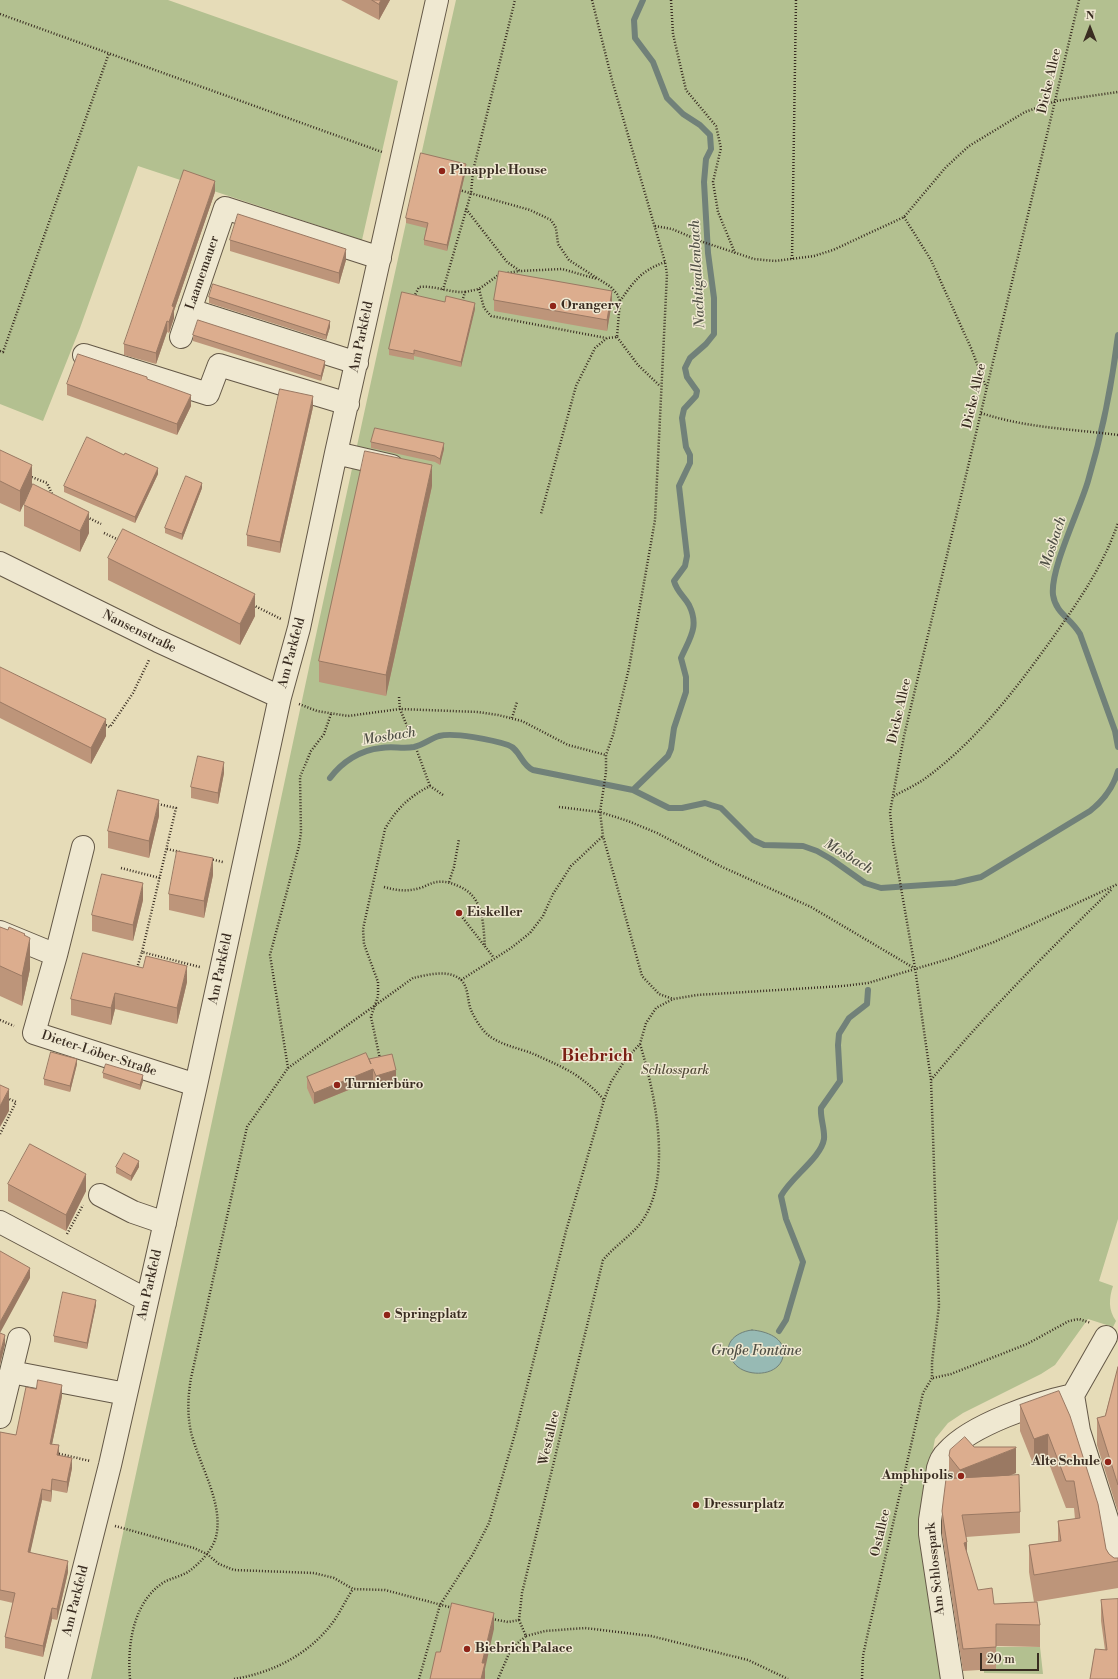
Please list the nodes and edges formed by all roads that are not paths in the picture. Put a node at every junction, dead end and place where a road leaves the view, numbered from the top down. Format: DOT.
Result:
graph roads {
  1 [pos="437,0"];
  2 [pos="380,258"];
  3 [pos="190,310"];
  4 [pos="181,337"];
  5 [pos="84,355"];
  6 [pos="357,363"];
  7 [pos="348,404"];
  8 [pos="336,453"];
  9 [pos="409,469"];
  10 [pos="0,563"];
  11 [pos="280,698"];
  12 [pos="83,847"];
  13 [pos="0,932"];
  14 [pos="56,955"];
  15 [pos="196,1085"];
  16 [pos="100,1195"];
  17 [pos="0,1222"];
  18 [pos="165,1223"];
  19 [pos="147,1300"];
  20 [pos="1102,1331"];
  21 [pos="19,1339"];
  22 [pos="11,1372"];
  23 [pos="126,1394"];
  24 [pos="1073,1395"];
  25 [pos="0,1417"];
  26 [pos="1118,1573"];
  27 [pos="56,1679"];
  28 [pos="952,1679"];
  1 -- 2 [label="street, Am Parkfeld"];
  2 -- 3 [label="street, Laamemauer"];
  2 -- 6 [label="street, Am Parkfeld"];
  3 -- 4 [label="street, Laamemauer"];
  3 -- 6 [label="street"];
  5 -- 7 [label="street"];
  6 -- 7 [label="street, Am Parkfeld"];
  7 -- 8 [label="street, Am Parkfeld"];
  8 -- 9 [label="street"];
  8 -- 11 [label="street, Am Parkfeld"];
  10 -- 11 [label="street, Nansenstraße"];
  11 -- 15 [label="street, Am Parkfeld"];
  12 -- 14 [label="street, Dieter-Löber-Straße"];
  13 -- 14 [label="street"];
  14 -- 15 [label="street, Dieter-Löber-Straße"];
  15 -- 18 [label="street, Am Parkfeld"];
  16 -- 18 [label="street"];
  17 -- 19 [label="street"];
  18 -- 19 [label="street, Am Parkfeld"];
  19 -- 23 [label="street, Am Parkfeld"];
  20 -- 24 [label="street"];
  21 -- 22 [label="street"];
  22 -- 23 [label="street"];
  22 -- 25 [label="street"];
  23 -- 27 [label="street, Am Parkfeld"];
  24 -- 26 [label="street"];
  24 -- 28 [label="street, Am Schlosspark"];
}
